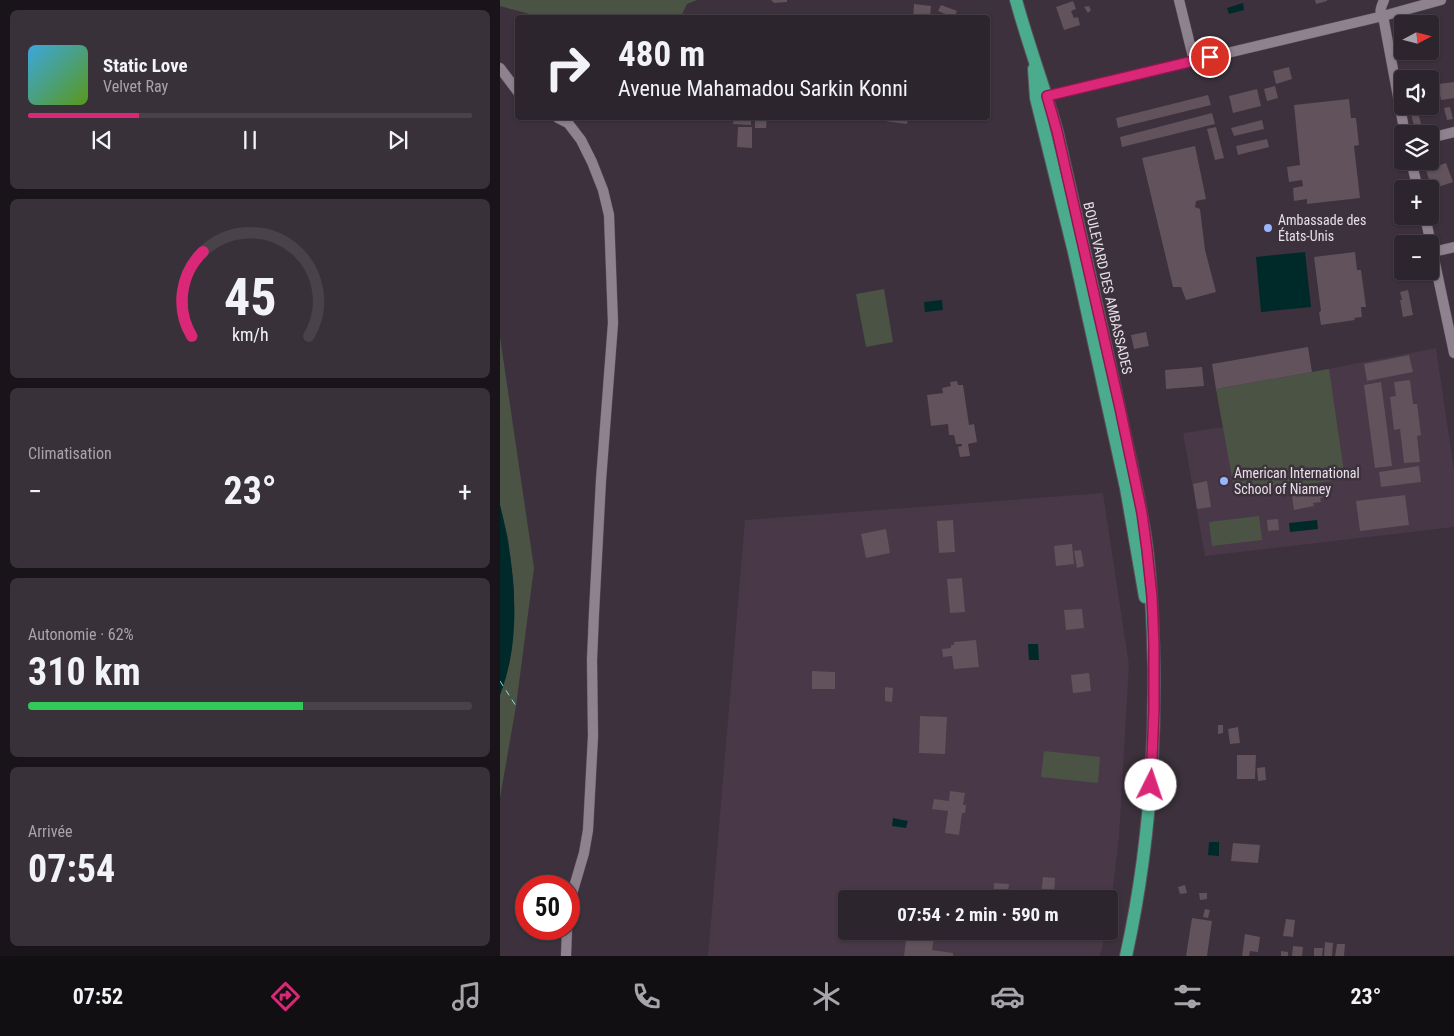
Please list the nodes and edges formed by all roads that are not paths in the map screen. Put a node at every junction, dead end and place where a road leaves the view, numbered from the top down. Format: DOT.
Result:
graph roads {
  1 [pos="1016,0"];
  2 [pos="1179,0"];
  3 [pos="1384,0"];
  4 [pos="1441,0"];
  5 [pos="1383,16"];
  6 [pos="1034,59"];
  7 [pos="1194,61"];
  8 [pos="500,68"];
  9 [pos="515,88"];
  10 [pos="1047,96"];
  11 [pos="562,120"];
  12 [pos="1403,125"];
  13 [pos="1454,132"];
  14 [pos="1439,136"];
  15 [pos="1454,247"];
  16 [pos="1439,251"];
  17 [pos="1439,280"];
  18 [pos="1454,353"];
  19 [pos="1154,646"];
  20 [pos="578,875"];
  21 [pos="567,940"];
  22 [pos="566,956"];
  23 [pos="1126,956"];
  1 -- 6 [label="main road, BOULEVARD DES AMBASSADES"];
  2 -- 7 [label="street"];
  3 -- 5 [label="street"];
  4 -- 5 [label="street"];
  5 -- 7 [label="street"];
  5 -- 12 [label="street"];
  6 -- 10 [label="main road, BOULEVARD DES AMBASSADES"];
  6 -- 19 [label="main road, BOULEVARD DES AMBASSADES"];
  7 -- 10 [label="street"];
  8 -- 9 [label="street"];
  10 -- 19 [label="main road, BOULEVARD DES AMBASSADES"];
  11 -- 20 [label="street"];
  13 -- 14 [label="street"];
  15 -- 16 [label="street"];
  17 -- 18 [label="street"];
  19 -- 23 [label="main road, BOULEVARD DES AMBASSADES"];
  21 -- 22 [label="street"];
}
